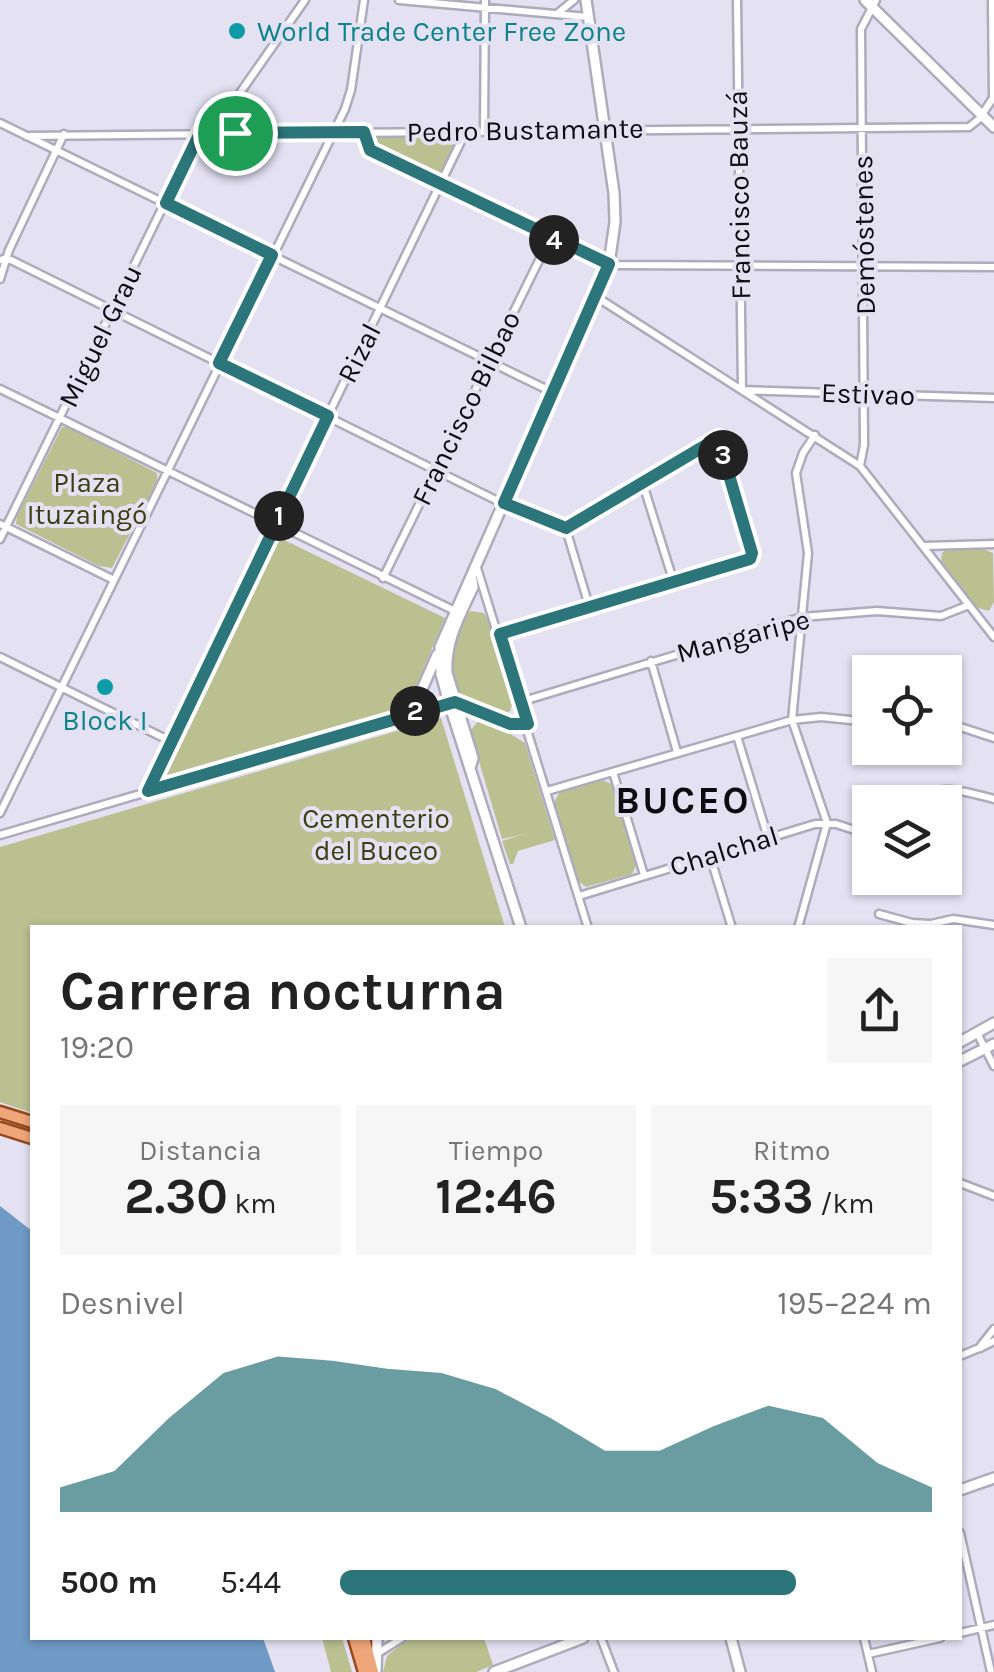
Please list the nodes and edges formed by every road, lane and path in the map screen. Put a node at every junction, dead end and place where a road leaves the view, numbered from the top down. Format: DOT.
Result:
graph roads {
  1 [pos="305,0"];
  2 [pos="364,0"];
  3 [pos="399,0"];
  4 [pos="574,0"];
  5 [pos="586,0"];
  6 [pos="737,0"];
  7 [pos="992,0"];
  8 [pos="871,2"];
  9 [pos="485,4"];
  10 [pos="558,13"];
  11 [pos="588,17"];
  12 [pos="982,115"];
  13 [pos="0,123"];
  14 [pos="862,127"];
  15 [pos="994,127"];
  16 [pos="604,129"];
  17 [pos="738,129"];
  18 [pos="466,131"];
  19 [pos="484,131"];
  20 [pos="334,132"];
  21 [pos="364,132"];
  22 [pos="200,133"];
  23 [pos="212,133"];
  24 [pos="64,134"];
  25 [pos="26,136"];
  26 [pos="56,151"];
  27 [pos="441,185"];
  28 [pos="166,203"];
  29 [pos="550,238"];
  30 [pos="272,255"];
  31 [pos="3,259"];
  32 [pos="609,264"];
  33 [pos="994,267"];
  34 [pos="741,268"];
  35 [pos="865,268"];
  36 [pos="0,279"];
  37 [pos="595,296"];
  38 [pos="382,309"];
  39 [pos="112,310"];
  40 [pos="488,361"];
  41 [pos="219,363"];
  42 [pos="0,390"];
  43 [pos="742,390"];
  44 [pos="552,392"];
  45 [pos="864,394"];
  46 [pos="994,398"];
  47 [pos="328,416"];
  48 [pos="60,418"];
  49 [pos="815,435"];
  50 [pos="860,466"];
  51 [pos="435,469"];
  52 [pos="168,471"];
  53 [pos="642,481"];
  54 [pos="504,503"];
  55 [pos="276,523"];
  56 [pos="3,525"];
  57 [pos="566,528"];
  58 [pos="0,539"];
  59 [pos="994,544"];
  60 [pos="924,546"];
  61 [pos="477,568"];
  62 [pos="383,578"];
  63 [pos="114,580"];
  64 [pos="674,583"];
  65 [pos="969,605"];
  66 [pos="590,606"];
  67 [pos="458,612"];
  68 [pos="802,617"];
  69 [pos="994,618"];
  70 [pos="988,630"];
  71 [pos="500,634"];
  72 [pos="994,638"];
  73 [pos="440,648"];
  74 [pos="0,658"];
  75 [pos="651,661"];
  76 [pos="62,687"];
  77 [pos="452,702"];
  78 [pos="520,702"];
  79 [pos="412,712"];
  80 [pos="792,720"];
  81 [pos="852,720"];
  82 [pos="528,724"];
  83 [pos="962,728"];
  84 [pos="737,736"];
  85 [pos="994,738"];
  86 [pos="170,741"];
  87 [pos="677,752"];
  88 [pos="613,772"];
  89 [pos="148,791"];
  90 [pos="548,791"];
  91 [pos="962,792"];
  92 [pos="994,799"];
  93 [pos="0,812"];
  94 [pos="827,822"];
  95 [pos="852,830"];
  96 [pos="0,835"];
  97 [pos="768,838"];
  98 [pos="710,856"];
  99 [pos="644,876"];
  100 [pos="579,896"];
  101 [pos="879,914"];
  102 [pos="521,925"];
  103 [pos="587,925"];
  104 [pos="731,925"];
  105 [pos="799,925"];
  106 [pos="994,925"];
  107 [pos="994,1023"];
  108 [pos="977,1033"];
  109 [pos="962,1041"];
  110 [pos="990,1046"];
  111 [pos="962,1060"];
  112 [pos="994,1066"];
  113 [pos="0,1112"];
  114 [pos="30,1121"];
  115 [pos="2,1128"];
  116 [pos="30,1135"];
  117 [pos="962,1184"];
  118 [pos="994,1196"];
  119 [pos="994,1330"];
  120 [pos="994,1342"];
  121 [pos="979,1348"];
  122 [pos="962,1355"];
  123 [pos="994,1478"];
  124 [pos="962,1489"];
  125 [pos="962,1542"];
  126 [pos="994,1625"];
  127 [pos="982,1628"];
  128 [pos="962,1633"];
  129 [pos="355,1640"];
  130 [pos="365,1640"];
  131 [pos="378,1640"];
  132 [pos="399,1640"];
  133 [pos="578,1640"];
  134 [pos="603,1640"];
  135 [pos="732,1640"];
  136 [pos="864,1640"];
  137 [pos="931,1640"];
  138 [pos="378,1653"];
  139 [pos="868,1654"];
  140 [pos="510,1669"];
  141 [pos="364,1672"];
  142 [pos="375,1672"];
  143 [pos="494,1672"];
  144 [pos="614,1672"];
  145 [pos="740,1672"];
  146 [pos="872,1672"];
  147 [pos="992,1672"];
  1 -- 23 [label="street"];
  2 -- 20 [label="street"];
  3 -- 9 [label="street"];
  4 -- 10 [label="street"];
  5 -- 11 [label="main road"];
  6 -- 17 [label="street, Francisco Bauzá"];
  7 -- 12 [label="street"];
  8 -- 12 [label="main road"];
  8 -- 14 [label="street, Demóstenes"];
  9 -- 10 [label="street"];
  9 -- 19 [label="street"];
  10 -- 11 [label="street"];
  11 -- 16 [label="main road"];
  12 -- 14 [label="street, Pedro Bustamante"];
  12 -- 15 [label="main road"];
  13 -- 25 [label="street"];
  14 -- 17 [label="street, Pedro Bustamante"];
  14 -- 35 [label="street, Demóstenes"];
  16 -- 17 [label="street, Pedro Bustamante"];
  16 -- 19 [label="street, Pedro Bustamante"];
  16 -- 32 [label="main road"];
  17 -- 34 [label="street, Francisco Bauzá"];
  18 -- 19 [label="street, Pedro Bustamante"];
  18 -- 21 [label="street, Pedro Bustamante"];
  18 -- 27 [label="street, Rizal"];
  20 -- 21 [label="street, Pedro Bustamante"];
  20 -- 23 [label="street, Pedro Bustamante"];
  20 -- 30 [label="street"];
  21 -- 27 [label="street"];
  22 -- 23 [label="street, Pedro Bustamante"];
  22 -- 24 [label="street, Pedro Bustamante"];
  22 -- 28 [label="street, Miguel Grau"];
  24 -- 25 [label="street, Pedro Bustamante"];
  24 -- 26 [label="street"];
  25 -- 26 [label="street"];
  26 -- 28 [label="street"];
  26 -- 31 [label="street"];
  27 -- 29 [label="street"];
  27 -- 38 [label="street, Rizal"];
  28 -- 30 [label="street"];
  28 -- 39 [label="street, Miguel Grau"];
  29 -- 32 [label="street"];
  29 -- 40 [label="street, Francisco Bilbao"];
  30 -- 38 [label="street"];
  30 -- 41 [label="street"];
  31 -- 36 [label="street"];
  31 -- 39 [label="street"];
  32 -- 34 [label="street"];
  32 -- 37 [label="main road"];
  33 -- 35 [label="street"];
  34 -- 35 [label="street"];
  34 -- 43 [label="street, Francisco Bauzá"];
  35 -- 45 [label="street, Demóstenes"];
  37 -- 43 [label="street"];
  37 -- 44 [label="main road"];
  38 -- 40 [label="street"];
  38 -- 47 [label="street, Rizal"];
  39 -- 41 [label="street"];
  39 -- 48 [label="street, Miguel Grau"];
  40 -- 44 [label="street"];
  40 -- 51 [label="street, Francisco Bilbao"];
  41 -- 47 [label="street"];
  41 -- 52 [label="street"];
  42 -- 48 [label="street"];
  43 -- 45 [label="street, Estivao"];
  43 -- 49 [label="street"];
  44 -- 54 [label="main road"];
  45 -- 46 [label="street, Estivao"];
  45 -- 50 [label="street, Demóstenes"];
  47 -- 51 [label="street"];
  47 -- 55 [label="street, Rizal"];
  48 -- 52 [label="street"];
  48 -- 56 [label="street, Miguel Grau"];
  49 -- 50 [label="street"];
  49 -- 68 [label="street"];
  50 -- 60 [label="street"];
  51 -- 54 [label="street"];
  51 -- 62 [label="street, Francisco Bilbao"];
  52 -- 55 [label="street"];
  52 -- 63 [label="street"];
  53 -- 57 [label="street"];
  53 -- 64 [label="street"];
  53 -- 64 [label="street"];
  54 -- 57 [label="street"];
  54 -- 61 [label="main road"];
  55 -- 62 [label="street"];
  55 -- 86 [label="street, Rizal"];
  56 -- 58 [label="street, Miguel Grau"];
  56 -- 63 [label="street"];
  57 -- 66 [label="street"];
  59 -- 60 [label="street"];
  60 -- 65 [label="street"];
  61 -- 67 [label="main road"];
  61 -- 71 [label="street"];
  62 -- 67 [label="street"];
  63 -- 76 [label="street"];
  64 -- 66 [label="street"];
  65 -- 68 [label="street, Mangaripe"];
  65 -- 70 [label="street"];
  66 -- 71 [label="street"];
  67 -- 73 [label="main road"];
  67 -- 77 [label="main road"];
  68 -- 75 [label="street, Mangaripe"];
  68 -- 80 [label="street"];
  69 -- 70 [label="street"];
  70 -- 72 [label="street"];
  71 -- 78 [label="street"];
  73 -- 77 [label="main road"];
  73 -- 79 [label="main road"];
  74 -- 76 [label="street"];
  75 -- 78 [label="street, Mangaripe"];
  75 -- 87 [label="street"];
  76 -- 86 [label="street"];
  76 -- 93 [label="street"];
  77 -- 79 [label="street"];
  77 -- 82 [label="street"];
  77 -- 102 [label="main road"];
  78 -- 82 [label="street"];
  79 -- 89 [label="street"];
  80 -- 81 [label="street"];
  80 -- 84 [label="street"];
  80 -- 94 [label="street"];
  82 -- 90 [label="street"];
  83 -- 85 [label="street"];
  84 -- 87 [label="street"];
  84 -- 97 [label="street"];
  86 -- 89 [label="street, Rizal"];
  87 -- 88 [label="street"];
  88 -- 90 [label="street"];
  88 -- 99 [label="street"];
  89 -- 96 [label="street"];
  90 -- 100 [label="street"];
  91 -- 92 [label="street"];
  94 -- 95 [label="street"];
  94 -- 97 [label="street, Chalchal"];
  94 -- 105 [label="street"];
  97 -- 98 [label="street, Chalchal"];
  98 -- 99 [label="street, Chalchal"];
  98 -- 104 [label="street"];
  99 -- 100 [label="street, Chalchal"];
  100 -- 103 [label="street"];
  101 -- 106 [label="street"];
  107 -- 108 [label="main road"];
  108 -- 109 [label="main road"];
  108 -- 110 [label="street"];
  110 -- 111 [label="main road"];
  110 -- 112 [label="street"];
  113 -- 114 [label="main road"];
  115 -- 116 [label="main road"];
  117 -- 118 [label="street"];
  119 -- 121 [label="street"];
  120 -- 121 [label="street"];
  121 -- 122 [label="street"];
  123 -- 124 [label="main road"];
  125 -- 127 [label="street"];
  126 -- 127 [label="street"];
  127 -- 128 [label="street"];
  127 -- 147 [label="street"];
  129 -- 141 [label="main road"];
  130 -- 142 [label="main road"];
  131 -- 138 [label="main road"];
  132 -- 138 [label="street"];
  133 -- 140 [label="main road"];
  134 -- 144 [label="street"];
  135 -- 145 [label="main road"];
  136 -- 139 [label="street"];
  137 -- 139 [label="street"];
  138 -- 142 [label="main road"];
  139 -- 146 [label="street"];
  140 -- 143 [label="main road"];
}
